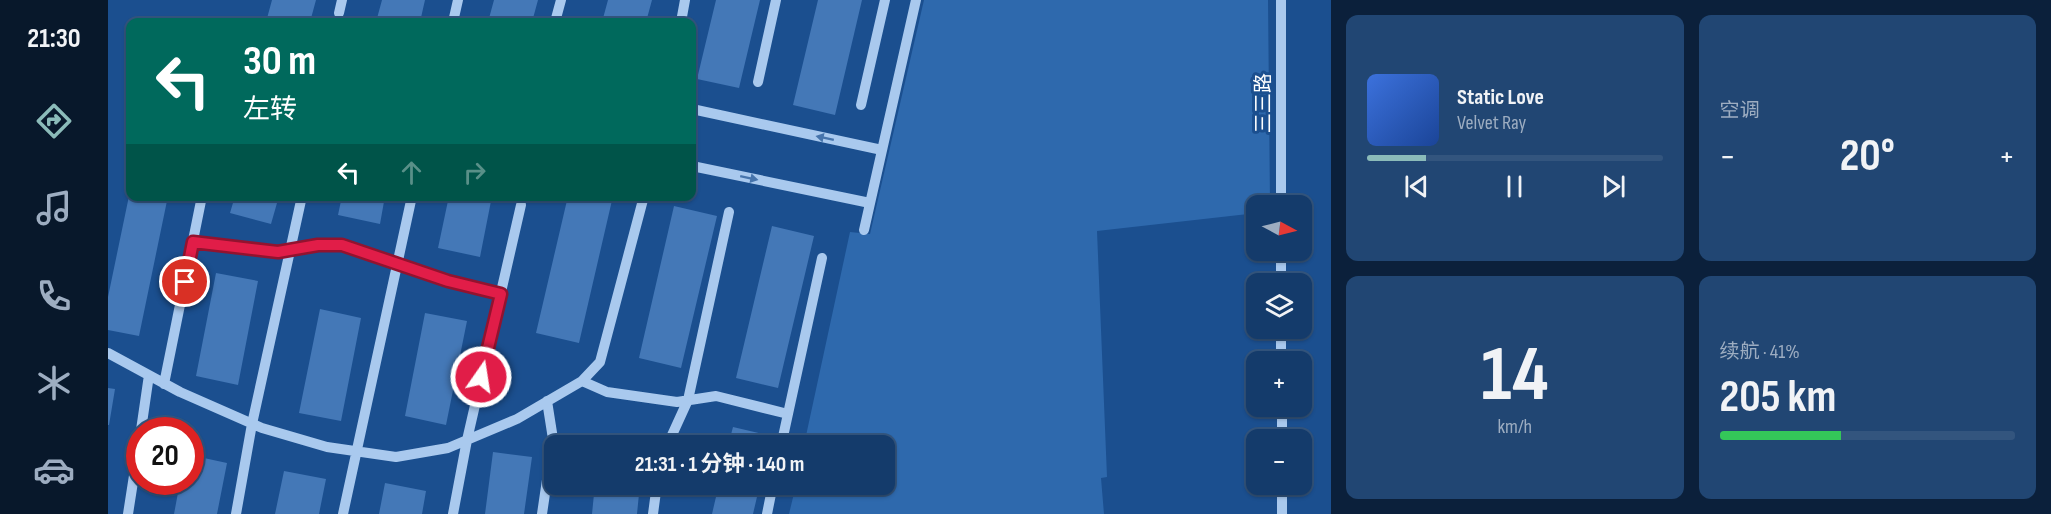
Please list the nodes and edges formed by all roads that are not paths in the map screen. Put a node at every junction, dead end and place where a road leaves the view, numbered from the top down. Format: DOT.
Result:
graph roads {
  1 [pos="342,0"];
  2 [pos="458,0"];
  3 [pos="561,0"];
  4 [pos="686,0"];
  5 [pos="776,0"];
  6 [pos="885,0"];
  7 [pos="916,0"];
  8 [pos="1281,0"];
  9 [pos="339,13"];
  10 [pos="454,18"];
  11 [pos="556,18"];
  12 [pos="682,18"];
  13 [pos="758,82"];
  14 [pos="861,105"];
  15 [pos="696,110"];
  16 [pos="882,150"];
  17 [pos="696,166"];
  18 [pos="1281,195"];
  19 [pos="201,201"];
  20 [pos="301,201"];
  21 [pos="411,201"];
  22 [pos="643,201"];
  23 [pos="870,203"];
  24 [pos="521,205"];
  25 [pos="729,212"];
  26 [pos="864,230"];
  27 [pos="193,242"];
  28 [pos="291,250"];
  29 [pos="822,258"];
  30 [pos="397,264"];
  31 [pos="501,294"];
  32 [pos="108,352"];
  33 [pos="149,375"];
  34 [pos="582,381"];
  35 [pos="164,384"];
  36 [pos="688,400"];
  37 [pos="548,401"];
  38 [pos="788,414"];
  39 [pos="143,417"];
  40 [pos="252,424"];
  41 [pos="672,435"];
  42 [pos="784,435"];
  43 [pos="467,440"];
  44 [pos="356,451"];
  45 [pos="131,495"];
  46 [pos="656,495"];
  47 [pos="771,495"];
  48 [pos="1282,495"];
  49 [pos="128,514"];
  50 [pos="236,514"];
  51 [pos="343,514"];
  52 [pos="453,514"];
  53 [pos="542,514"];
  54 [pos="653,514"];
  55 [pos="767,514"];
  56 [pos="1282,514"];
  1 -- 9 [label="street"];
  2 -- 10 [label="street"];
  3 -- 11 [label="street"];
  4 -- 12 [label="street"];
  5 -- 13 [label="street"];
  6 -- 14 [label="street"];
  7 -- 16 [label="street"];
  8 -- 18 [label="street, 三三路"];
  16 -- 15 [label="street, one-way"];
  16 -- 23 [label="street"];
  17 -- 23 [label="street, one-way"];
  19 -- 27 [label="street"];
  20 -- 28 [label="street"];
  21 -- 30 [label="street"];
  22 -- 34 [label="street"];
  23 -- 26 [label="street"];
  24 -- 31 [label="street"];
  25 -- 36 [label="street"];
  27 -- 28 [label="street"];
  27 -- 35 [label="street"];
  28 -- 30 [label="street"];
  28 -- 40 [label="street"];
  29 -- 38 [label="street"];
  30 -- 31 [label="street"];
  30 -- 44 [label="street"];
  31 -- 43 [label="street"];
  32 -- 33 [label="street"];
  33 -- 35 [label="street"];
  33 -- 39 [label="street"];
  34 -- 36 [label="street"];
  34 -- 37 [label="street"];
  35 -- 40 [label="street"];
  36 -- 38 [label="street"];
  36 -- 41 [label="street"];
  37 -- 43 [label="street"];
  37 -- 53 [label="street"];
  38 -- 42 [label="street"];
  40 -- 44 [label="street"];
  40 -- 50 [label="street"];
  43 -- 44 [label="street"];
  43 -- 52 [label="street"];
  44 -- 51 [label="street"];
  45 -- 49 [label="street"];
  46 -- 54 [label="street"];
  47 -- 55 [label="street"];
  48 -- 56 [label="street"];
}
